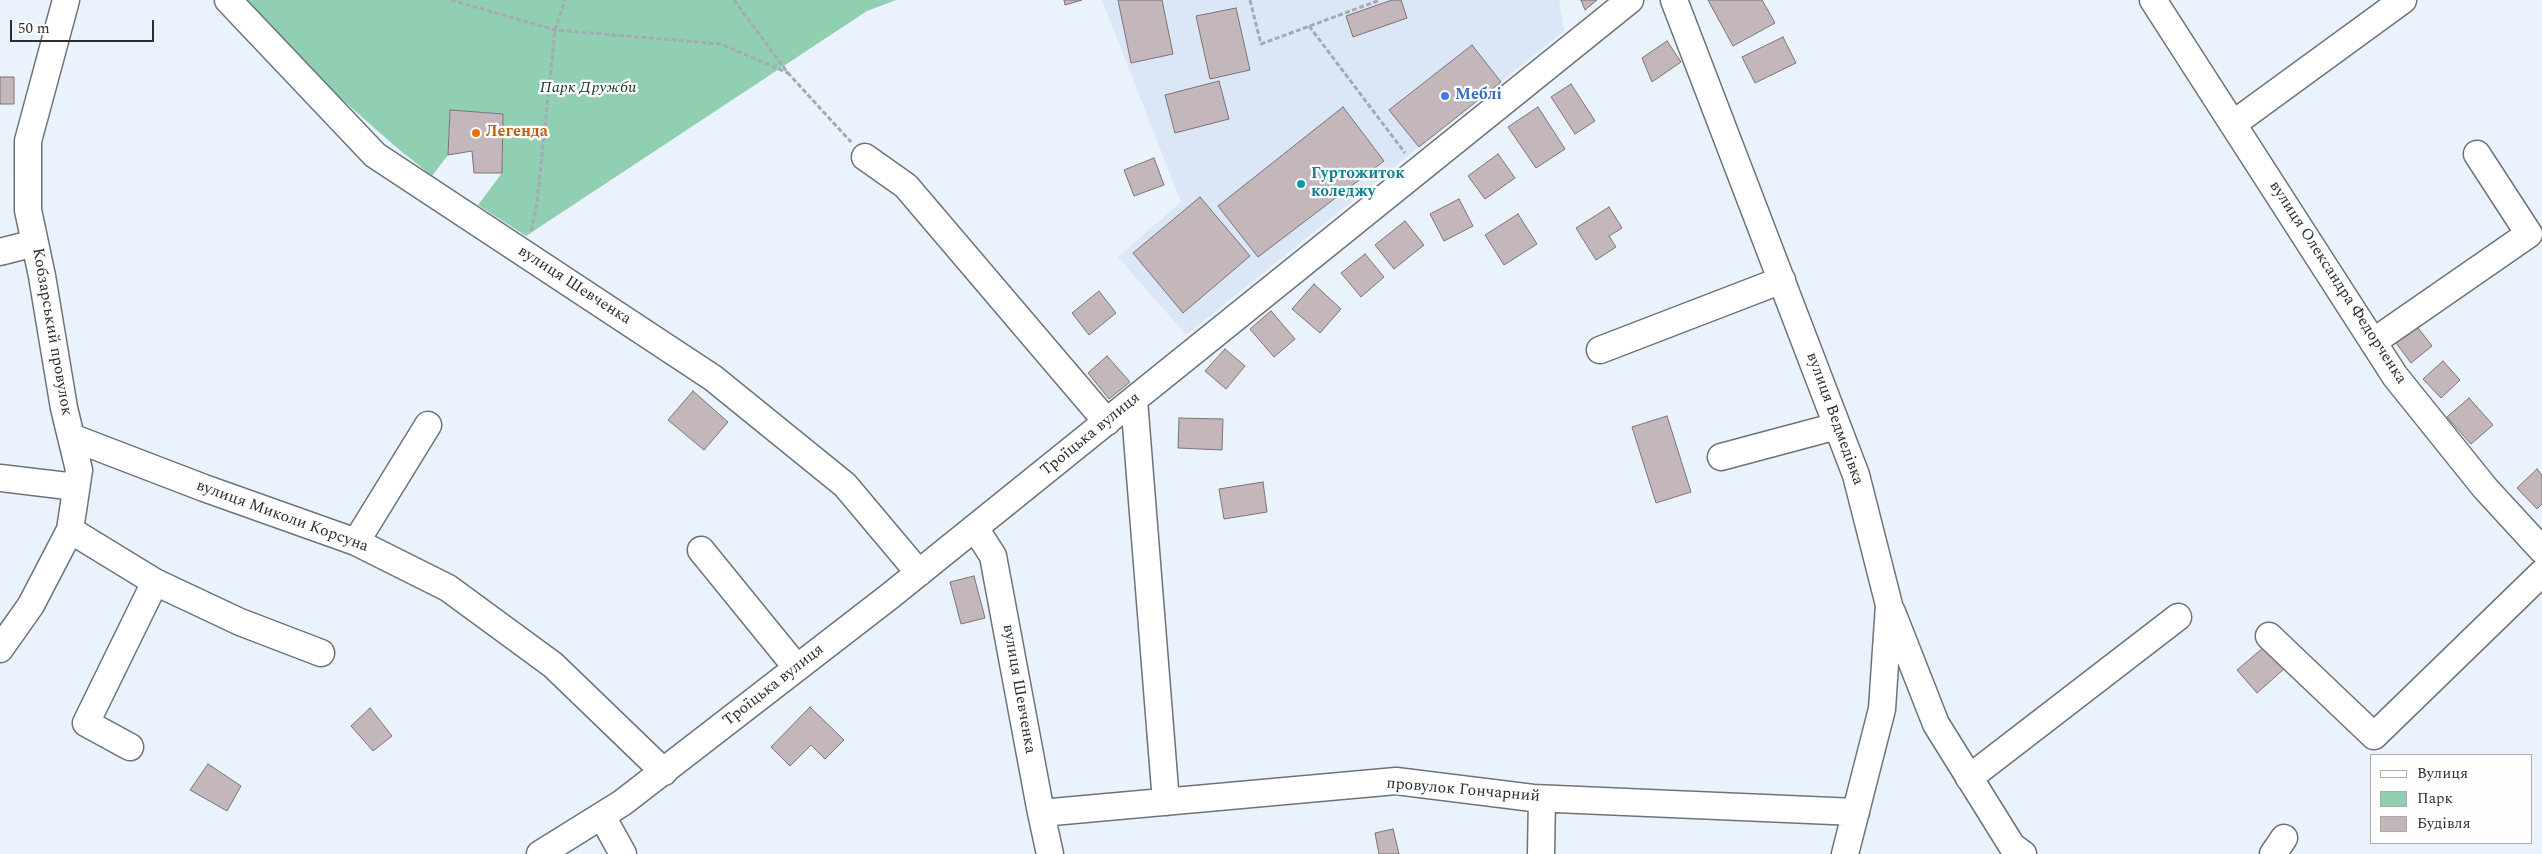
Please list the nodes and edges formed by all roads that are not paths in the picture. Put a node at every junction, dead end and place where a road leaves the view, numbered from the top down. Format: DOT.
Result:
graph roads {
  1 [pos="66,0"];
  2 [pos="228,0"];
  3 [pos="1630,0"];
  4 [pos="1674,0"];
  5 [pos="2153,0"];
  6 [pos="2403,0"];
  7 [pos="2233,124"];
  8 [pos="2477,154"];
  9 [pos="865,157"];
  10 [pos="35,243"];
  11 [pos="0,252"];
  12 [pos="1782,280"];
  13 [pos="2373,342"];
  14 [pos="1600,350"];
  15 [pos="1134,400"];
  16 [pos="1107,422"];
  17 [pos="428,425"];
  18 [pos="1837,426"];
  19 [pos="71,437"];
  20 [pos="1721,457"];
  21 [pos="0,478"];
  22 [pos="76,487"];
  23 [pos="975,528"];
  24 [pos="70,530"];
  25 [pos="356,542"];
  26 [pos="2540,542"];
  27 [pos="701,550"];
  28 [pos="2542,572"];
  29 [pos="919,573"];
  30 [pos="155,582"];
  31 [pos="1889,604"];
  32 [pos="2178,617"];
  33 [pos="2269,636"];
  34 [pos="0,649"];
  35 [pos="321,653"];
  36 [pos="797,668"];
  37 [pos="130,746"];
  38 [pos="664,772"];
  39 [pos="1969,778"];
  40 [pos="1542,799"];
  41 [pos="1166,802"];
  42 [pos="1856,812"];
  43 [pos="1041,813"];
  44 [pos="602,816"];
  45 [pos="540,854"];
  46 [pos="623,854"];
  47 [pos="1050,854"];
  48 [pos="1541,854"];
  49 [pos="1846,854"];
  50 [pos="2023,854"];
  1 -- 10 [label="street, Кобзарський провулок"];
  2 -- 29 [label="street, вулиця Шевченка"];
  3 -- 15 [label="street, Троїцька вулиця"];
  4 -- 12 [label="street, вулиця Ведмедівка"];
  5 -- 7 [label="street, вулиця Олександра Федорченка"];
  6 -- 7 [label="street"];
  7 -- 13 [label="street, вулиця Олександра Федорченка"];
  8 -- 13 [label="street"];
  9 -- 16 [label="street"];
  10 -- 11 [label="street"];
  10 -- 19 [label="street, Кобзарський провулок"];
  12 -- 14 [label="street"];
  12 -- 18 [label="street, вулиця Ведмедівка"];
  13 -- 26 [label="street, вулиця Олександра Федорченка"];
  15 -- 16 [label="street, Троїцька вулиця"];
  15 -- 41 [label="street"];
  16 -- 23 [label="street, Троїцька вулиця"];
  17 -- 25 [label="street"];
  18 -- 20 [label="street"];
  18 -- 31 [label="street, вулиця Ведмедівка"];
  19 -- 22 [label="street, Кобзарський провулок"];
  19 -- 25 [label="street, вулиця Миколи Корсуна"];
  21 -- 22 [label="street"];
  22 -- 24 [label="street, Кобзарський провулок"];
  23 -- 29 [label="street, Троїцька вулиця"];
  23 -- 43 [label="street, вулиця Шевченка"];
  24 -- 30 [label="street"];
  24 -- 34 [label="street, Кобзарський провулок"];
  25 -- 38 [label="street, вулиця Миколи Корсуна"];
  27 -- 36 [label="street"];
  28 -- 33 [label="street"];
  29 -- 36 [label="street, Троїцька вулиця"];
  30 -- 35 [label="street"];
  30 -- 37 [label="street"];
  31 -- 39 [label="street"];
  31 -- 42 [label="street, вулиця Ведмедівка"];
  32 -- 39 [label="street"];
  36 -- 38 [label="street, Троїцька вулиця"];
  38 -- 44 [label="street, Троїцька вулиця"];
  39 -- 50 [label="street"];
  40 -- 41 [label="street, провулок Гончарний"];
  40 -- 42 [label="street, провулок Гончарний"];
  40 -- 48 [label="street"];
  41 -- 43 [label="street, провулок Гончарний"];
  42 -- 49 [label="street, вулиця Ведмедівка"];
  43 -- 47 [label="street, вулиця Шевченка"];
  44 -- 45 [label="street, Троїцька вулиця"];
  44 -- 46 [label="street"];
}
